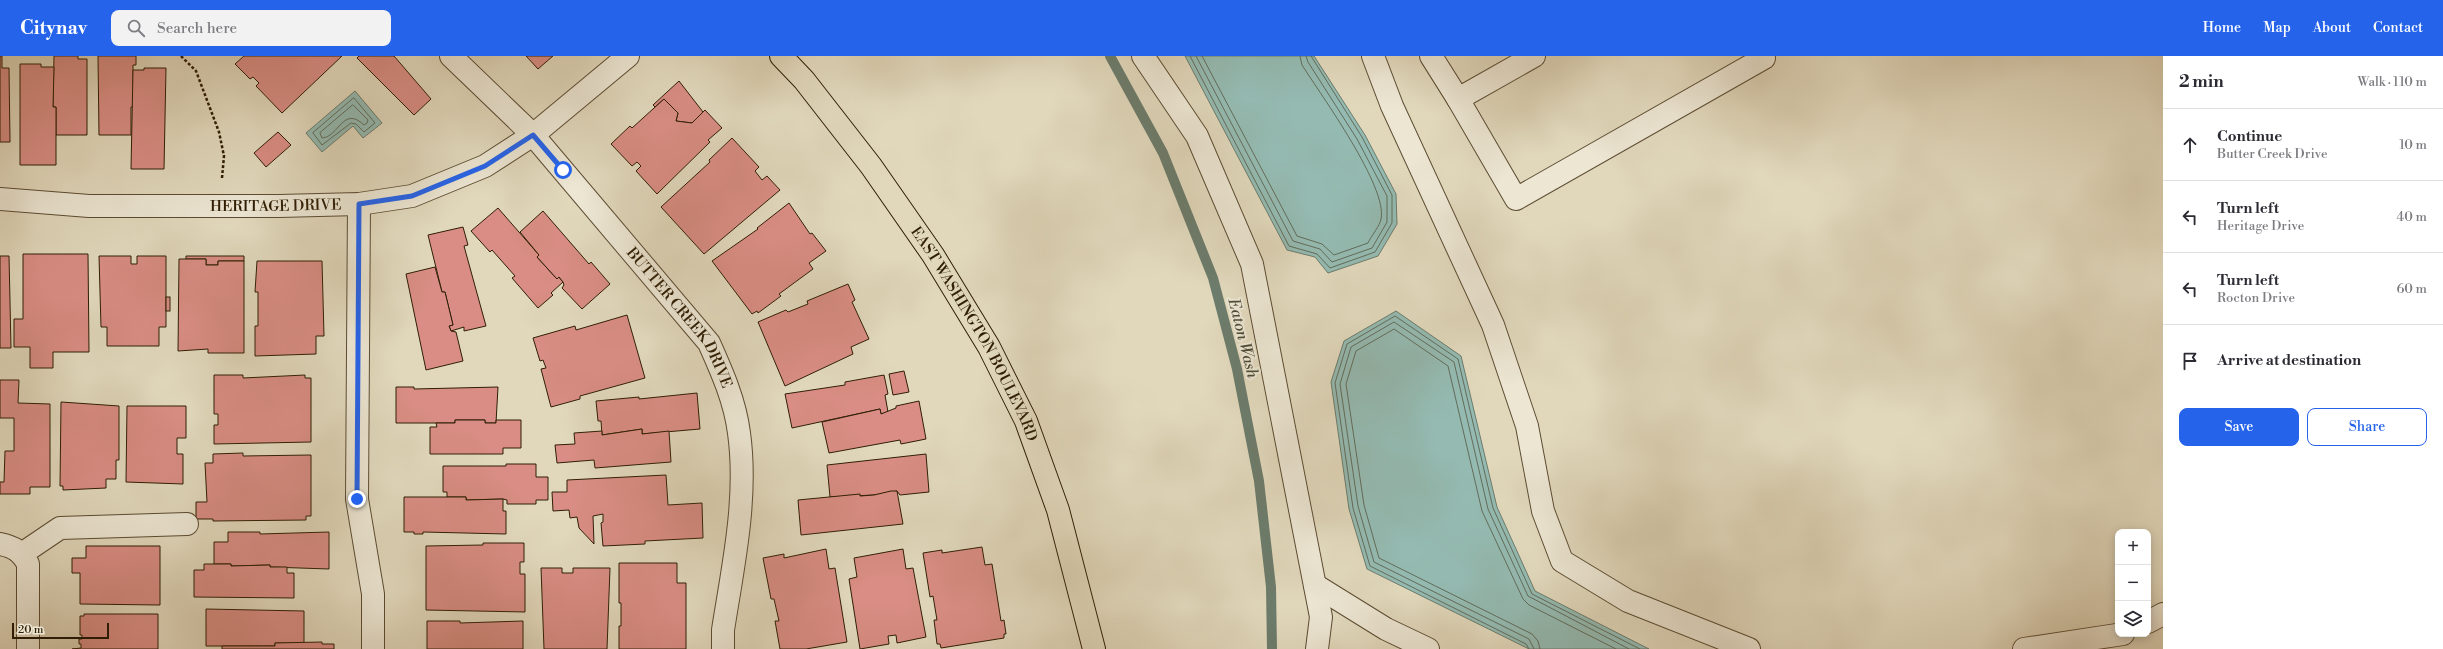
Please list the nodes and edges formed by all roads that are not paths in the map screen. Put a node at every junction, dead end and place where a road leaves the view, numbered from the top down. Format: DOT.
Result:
graph roads {
  1 [pos="451,56"];
  2 [pos="628,56"];
  3 [pos="781,56"];
  4 [pos="1143,56"];
  5 [pos="1373,56"];
  6 [pos="1431,56"];
  7 [pos="1534,56"];
  8 [pos="1762,56"];
  9 [pos="1458,99"];
  10 [pos="533,135"];
  11 [pos="0,199"];
  12 [pos="359,204"];
  13 [pos="187,524"];
  14 [pos="0,544"];
  15 [pos="23,553"];
  16 [pos="1315,584"];
  17 [pos="2163,614"];
  18 [pos="2151,620"];
  19 [pos="2115,635"];
  20 [pos="28,649"];
  21 [pos="373,649"];
  22 [pos="724,649"];
  23 [pos="1094,649"];
  24 [pos="1316,649"];
  25 [pos="1428,649"];
  26 [pos="1749,649"];
  27 [pos="2024,649"];
  1 -- 10 [label="street, BUTTER CREEK DRIVE"];
  2 -- 10 [label="street, HERITAGE DRIVE"];
  3 -- 23 [label="main road, EAST WASHINGTON BOULEVARD"];
  4 -- 16 [label="street"];
  5 -- 26 [label="street"];
  6 -- 9 [label="street"];
  7 -- 9 [label="street"];
  8 -- 9 [label="street"];
  10 -- 12 [label="street, HERITAGE DRIVE"];
  10 -- 22 [label="street, BUTTER CREEK DRIVE"];
  11 -- 12 [label="street, HERITAGE DRIVE"];
  12 -- 21 [label="street"];
  13 -- 15 [label="street"];
  14 -- 15 [label="street"];
  15 -- 20 [label="street"];
  16 -- 24 [label="street"];
  16 -- 25 [label="street"];
  17 -- 18 [label="street"];
  19 -- 27 [label="street"];
}
